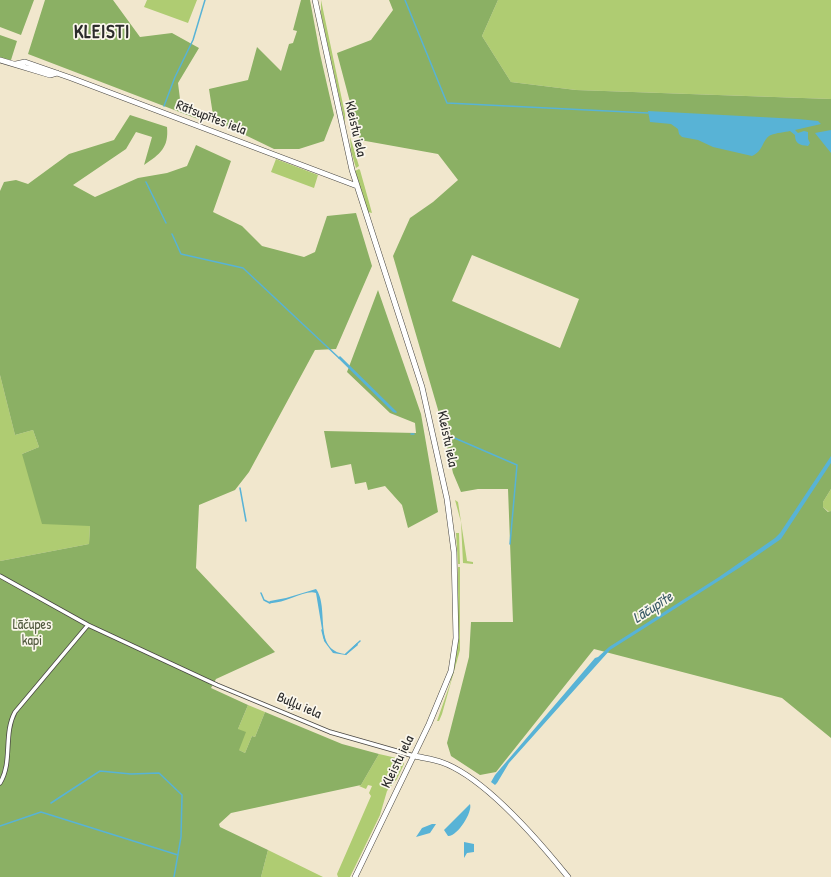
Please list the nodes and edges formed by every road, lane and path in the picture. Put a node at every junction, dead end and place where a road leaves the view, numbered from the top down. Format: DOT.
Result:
graph roads {
  1 [pos="316,0"];
  2 [pos="0,60"];
  3 [pos="357,186"];
  4 [pos="0,576"];
  5 [pos="88,625"];
  6 [pos="414,756"];
  7 [pos="0,783"];
  8 [pos="356,877"];
  9 [pos="568,877"];
  1 -- 3 [label="main road, Kleistu iela"];
  2 -- 3 [label="main road, Rātsupītes iela"];
  3 -- 6 [label="main road, Kleistu iela"];
  4 -- 5 [label="street, Buļļu iela"];
  5 -- 6 [label="street, Buļļu iela"];
  5 -- 7 [label="street"];
  6 -- 8 [label="main road, Kleistu iela"];
  6 -- 9 [label="main road, Buļļu iela"];
}
